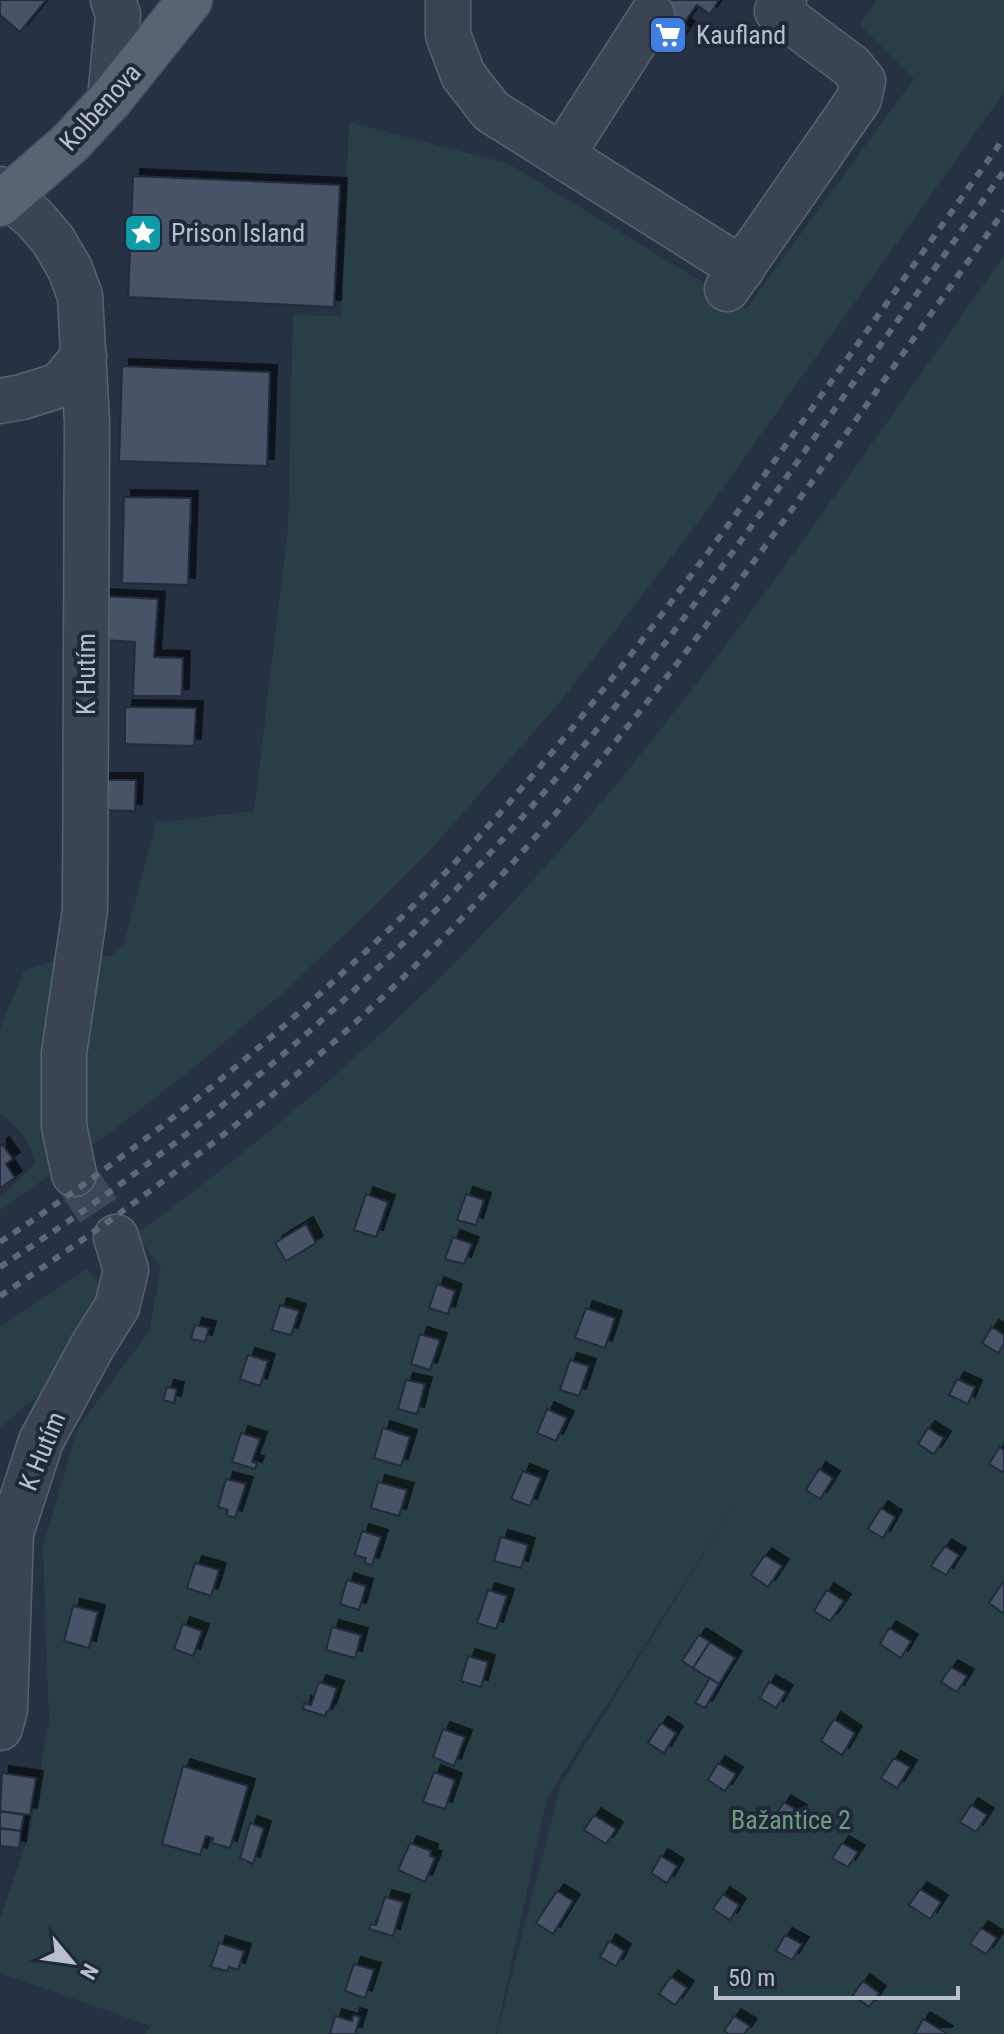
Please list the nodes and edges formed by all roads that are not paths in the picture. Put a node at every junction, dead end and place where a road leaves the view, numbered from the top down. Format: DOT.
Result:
graph roads {
  1 [pos="113,0"];
  2 [pos="190,0"];
  3 [pos="448,0"];
  4 [pos="784,0"];
  5 [pos="652,15"];
  6 [pos="110,100"];
  7 [pos="562,155"];
  8 [pos="3,197"];
  9 [pos="84,356"];
  10 [pos="0,401"];
  11 [pos="74,1174"];
  12 [pos="116,1237"];
  13 [pos="0,1728"];
  1 -- 6 [label="street"];
  2 -- 6 [label="main road, Kolbenova"];
  3 -- 7 [label="street"];
  4 -- 7 [label="street"];
  5 -- 7 [label="street"];
  6 -- 8 [label="main road, Kolbenova"];
  8 -- 9 [label="street, K Hutím"];
  9 -- 10 [label="street"];
  9 -- 11 [label="street, K Hutím"];
  12 -- 13 [label="street, K Hutím"];
}
